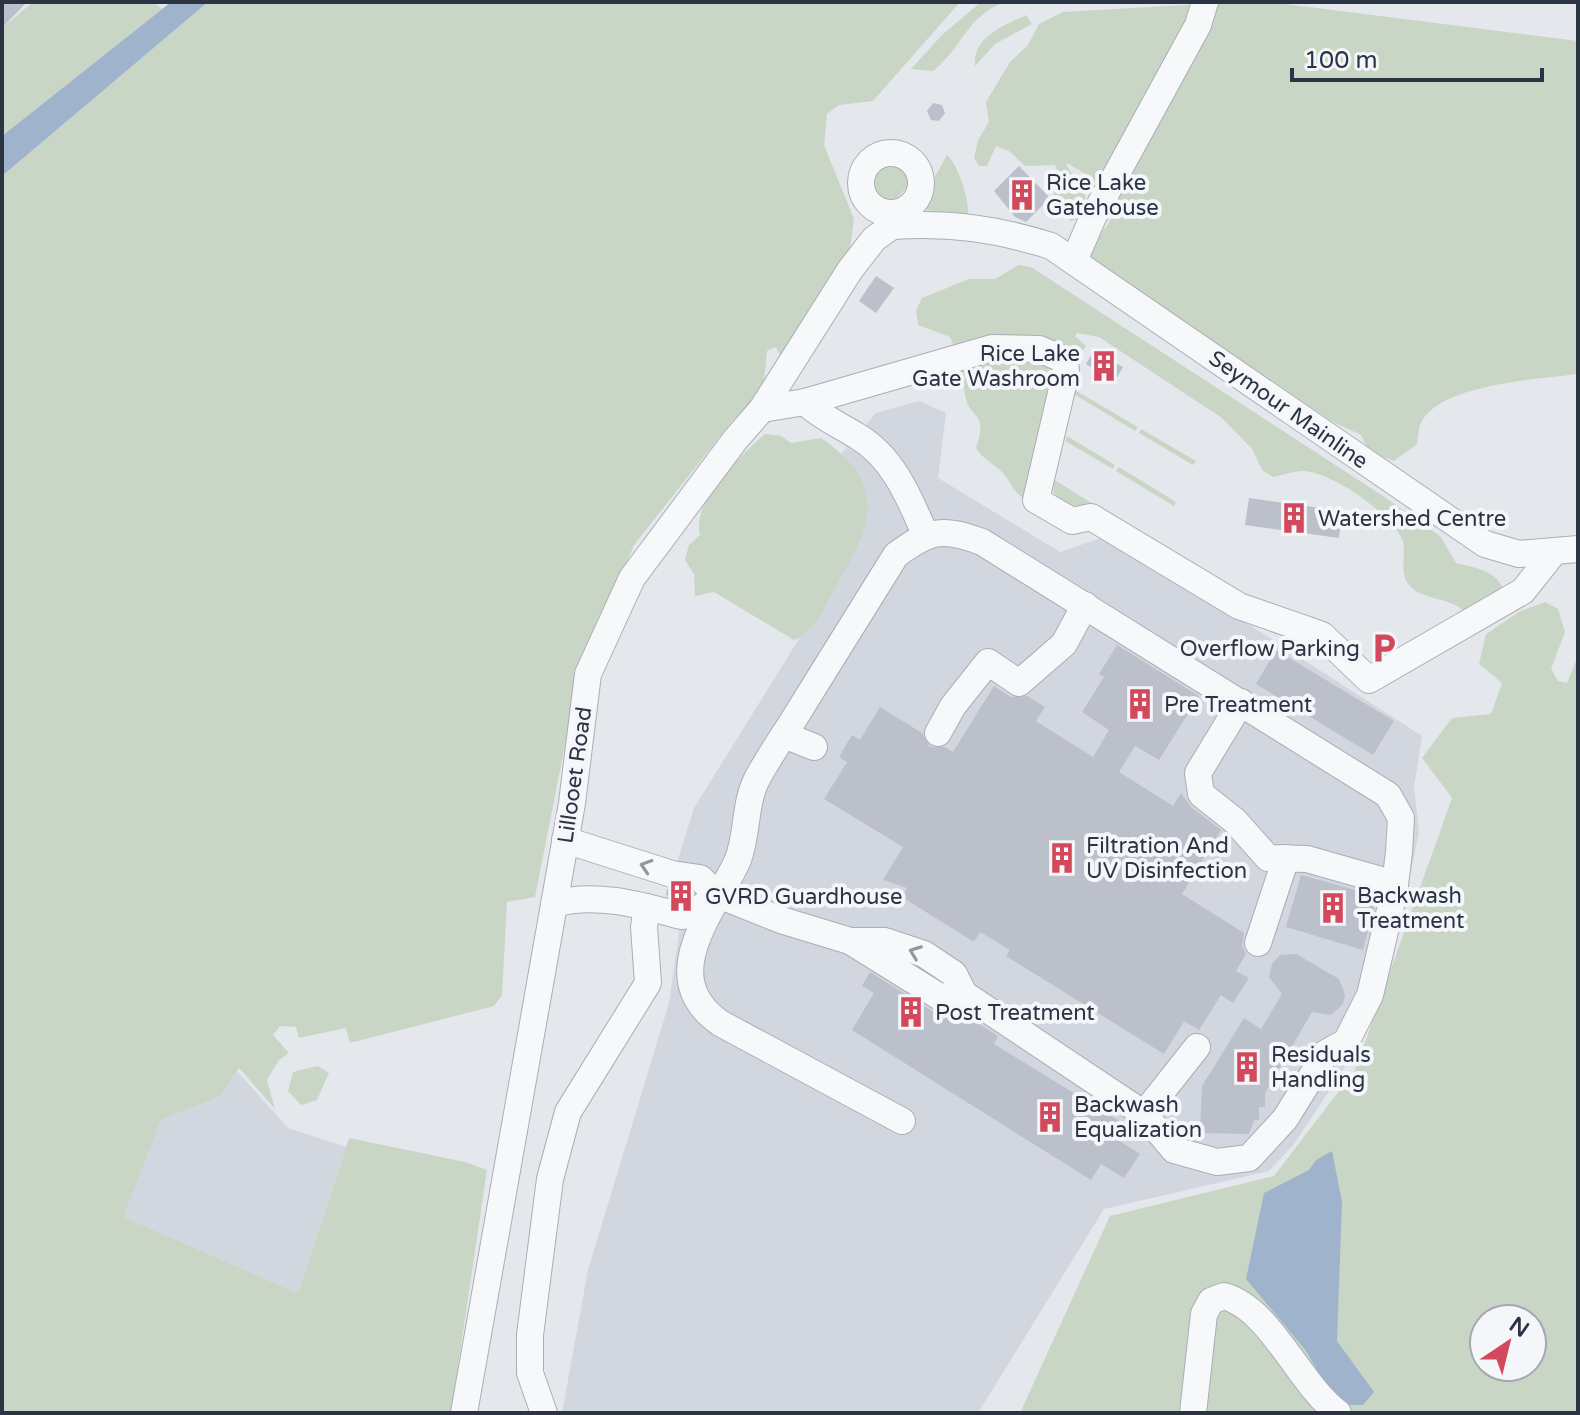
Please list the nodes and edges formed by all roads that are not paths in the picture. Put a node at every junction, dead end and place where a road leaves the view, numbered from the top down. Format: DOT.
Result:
graph roads {
  1 [pos="1205,2"];
  2 [pos="891,220"];
  3 [pos="1074,261"];
  4 [pos="805,402"];
  5 [pos="762,409"];
  6 [pos="925,534"];
  7 [pos="1566,551"];
  8 [pos="1085,605"];
  9 [pos="1241,702"];
  10 [pos="938,733"];
  11 [pos="784,735"];
  12 [pos="814,747"];
  13 [pos="565,840"];
  14 [pos="1286,858"];
  15 [pos="1395,884"];
  16 [pos="716,894"];
  17 [pos="554,904"];
  18 [pos="647,907"];
  19 [pos="1258,943"];
  20 [pos="1197,1047"];
  21 [pos="1144,1114"];
  22 [pos="902,1121"];
  23 [pos="464,1413"];
  24 [pos="544,1413"];
  25 [pos="1193,1413"];
  26 [pos="1338,1413"];
  1 -- 3 [label="street"];
  2 -- 3 [label="street, Seymour Mainline"];
  2 -- 5 [label="street, Lillooet Road"];
  3 -- 7 [label="street, Seymour Mainline"];
  4 -- 5 [label="street"];
  4 -- 6 [label="street"];
  4 -- 7 [label="street"];
  5 -- 13 [label="street, Lillooet Road"];
  6 -- 8 [label="street"];
  6 -- 11 [label="street"];
  8 -- 9 [label="street"];
  8 -- 10 [label="street"];
  9 -- 14 [label="street"];
  9 -- 15 [label="street"];
  11 -- 12 [label="street"];
  11 -- 16 [label="street"];
  16 -- 13 [label="street, one-way"];
  13 -- 17 [label="street, Lillooet Road"];
  14 -- 15 [label="street"];
  14 -- 19 [label="street"];
  15 -- 21 [label="street"];
  16 -- 18 [label="street"];
  16 -- 21 [label="street"];
  16 -- 22 [label="street"];
  17 -- 18 [label="street"];
  17 -- 23 [label="street, Lillooet Road"];
  18 -- 24 [label="street"];
  20 -- 21 [label="street"];
  25 -- 26 [label="street"];
}
